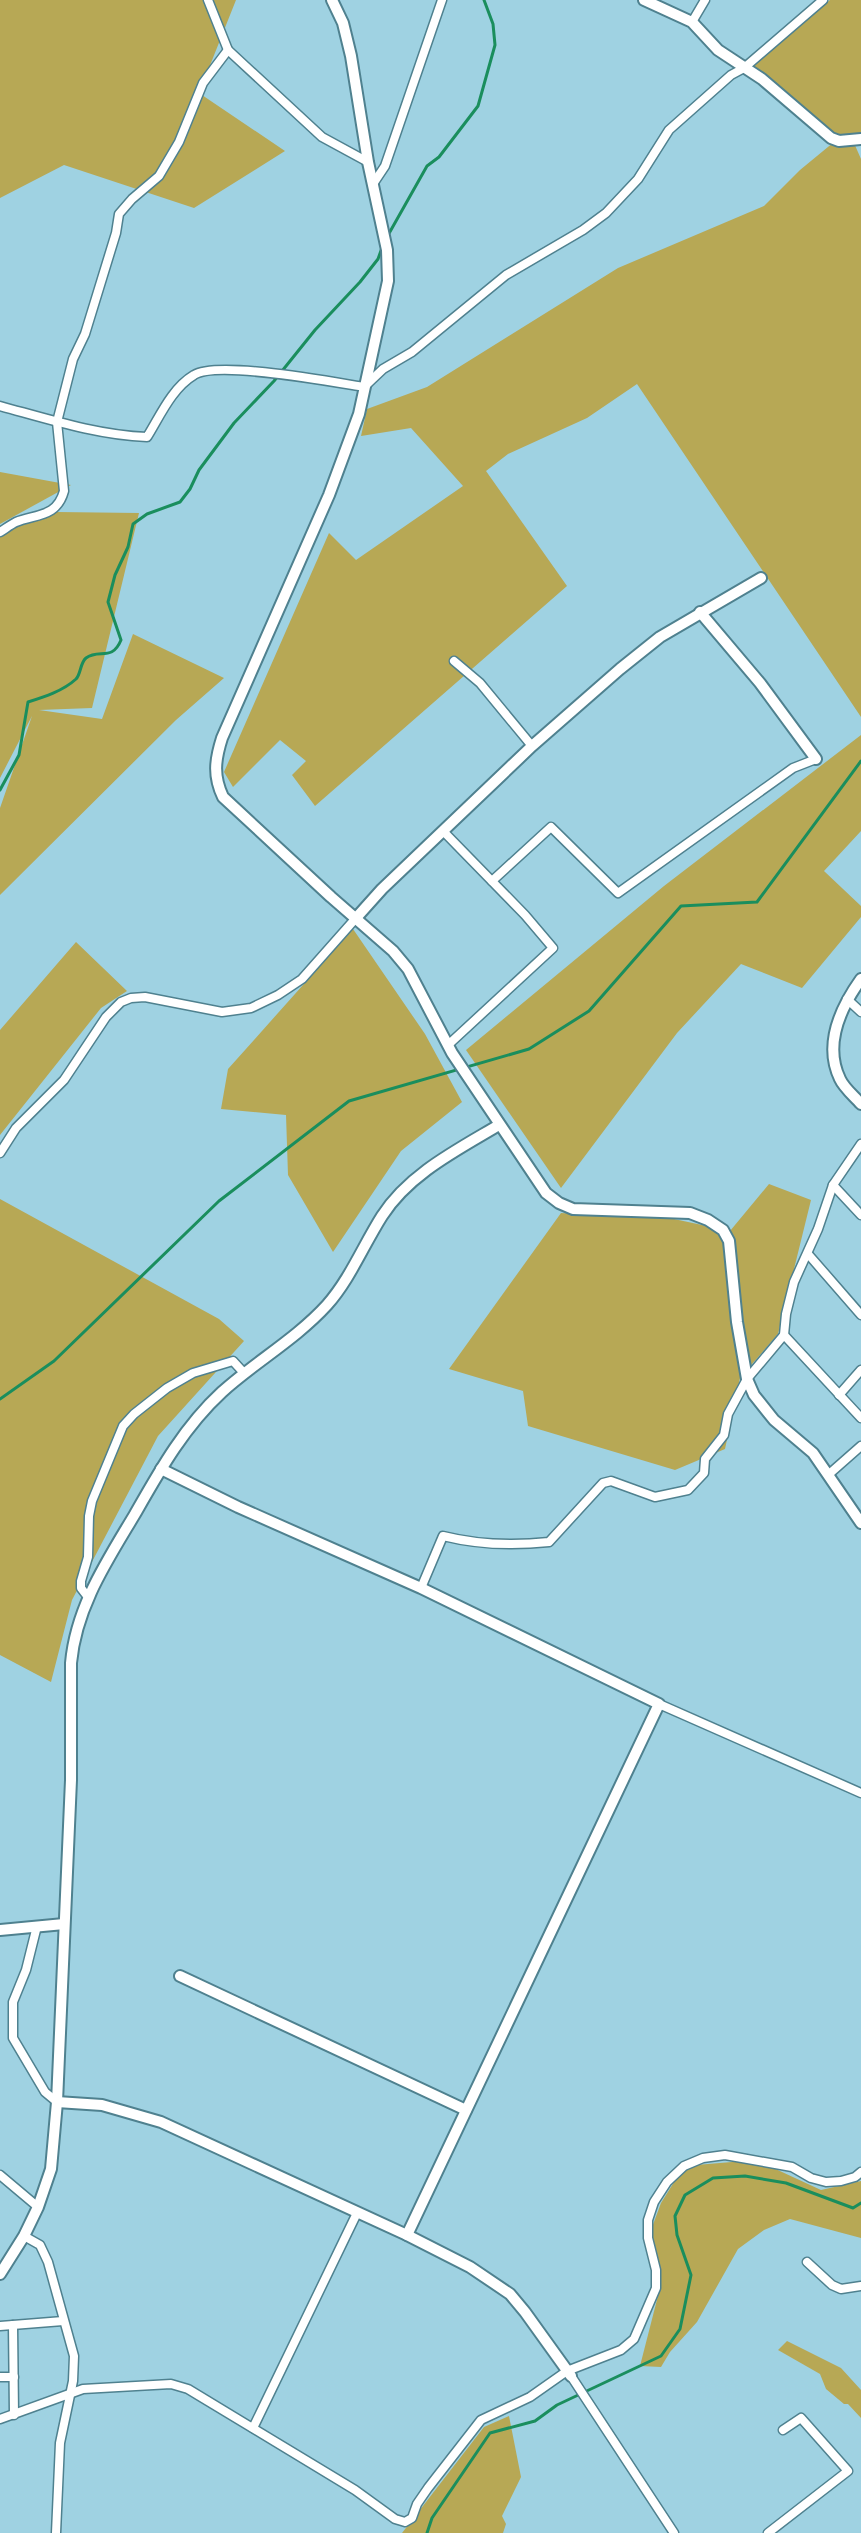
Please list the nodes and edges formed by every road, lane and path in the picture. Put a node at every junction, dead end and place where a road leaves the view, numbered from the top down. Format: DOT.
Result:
graph roads {
  1 [pos="208,0"];
  2 [pos="332,0"];
  3 [pos="442,0"];
  4 [pos="644,0"];
  5 [pos="705,0"];
  6 [pos="823,0"];
  7 [pos="692,22"];
  8 [pos="228,50"];
  9 [pos="744,68"];
  10 [pos="861,140"];
  11 [pos="368,162"];
  12 [pos="373,184"];
  13 [pos="364,387"];
  14 [pos="0,406"];
  15 [pos="57,422"];
  16 [pos="0,532"];
  17 [pos="761,578"];
  18 [pos="700,612"];
  19 [pos="454,661"];
  20 [pos="532,746"];
  21 [pos="816,759"];
  22 [pos="443,831"];
  23 [pos="492,881"];
  24 [pos="356,918"];
  25 [pos="861,979"];
  26 [pos="847,999"];
  27 [pos="861,1012"];
  28 [pos="450,1049"];
  29 [pos="861,1104"];
  30 [pos="499,1125"];
  31 [pos="861,1144"];
  32 [pos="0,1153"];
  33 [pos="833,1185"];
  34 [pos="861,1215"];
  35 [pos="808,1254"];
  36 [pos="861,1315"];
  37 [pos="784,1335"];
  38 [pos="861,1370"];
  39 [pos="244,1373"];
  40 [pos="747,1379"];
  41 [pos="839,1395"];
  42 [pos="861,1418"];
  43 [pos="861,1446"];
  44 [pos="161,1469"];
  45 [pos="828,1475"];
  46 [pos="861,1523"];
  47 [pos="421,1588"];
  48 [pos="88,1597"];
  49 [pos="659,1704"];
  50 [pos="861,1793"];
  51 [pos="64,1924"];
  52 [pos="37,1926"];
  53 [pos="0,1930"];
  54 [pos="180,1976"];
  55 [pos="57,2102"];
  56 [pos="466,2110"];
  57 [pos="861,2172"];
  58 [pos="0,2175"];
  59 [pos="38,2207"];
  60 [pos="357,2213"];
  61 [pos="407,2235"];
  62 [pos="24,2236"];
  63 [pos="807,2262"];
  64 [pos="0,2274"];
  65 [pos="861,2286"];
  66 [pos="63,2321"];
  67 [pos="13,2325"];
  68 [pos="0,2326"];
  69 [pos="569,2374"];
  70 [pos="0,2377"];
  71 [pos="14,2377"];
  72 [pos="69,2394"];
  73 [pos="14,2415"];
  74 [pos="0,2419"];
  75 [pos="253,2428"];
  76 [pos="783,2430"];
  77 [pos="56,2533"];
  78 [pos="674,2533"];
  79 [pos="768,2533"];
  1 -- 8 [label="street"];
  2 -- 11 [label="street"];
  3 -- 12 [label="street"];
  4 -- 7 [label="street"];
  5 -- 7 [label="street"];
  6 -- 9 [label="street"];
  7 -- 9 [label="street"];
  8 -- 11 [label="street"];
  8 -- 15 [label="street"];
  9 -- 10 [label="street"];
  9 -- 13 [label="street"];
  11 -- 12 [label="street"];
  12 -- 13 [label="street"];
  13 -- 15 [label="street"];
  13 -- 24 [label="street"];
  14 -- 15 [label="street"];
  15 -- 16 [label="street"];
  17 -- 18 [label="street"];
  18 -- 20 [label="street"];
  18 -- 21 [label="street"];
  19 -- 20 [label="street"];
  20 -- 22 [label="street"];
  21 -- 23 [label="street"];
  22 -- 23 [label="street"];
  22 -- 24 [label="street"];
  23 -- 28 [label="street"];
  24 -- 28 [label="street"];
  24 -- 32 [label="street"];
  25 -- 26 [label="street"];
  26 -- 27 [label="street"];
  26 -- 29 [label="street"];
  28 -- 30 [label="street"];
  30 -- 39 [label="street"];
  30 -- 40 [label="street"];
  31 -- 33 [label="street"];
  33 -- 34 [label="street"];
  33 -- 35 [label="street"];
  35 -- 36 [label="street"];
  35 -- 37 [label="street"];
  37 -- 40 [label="street"];
  37 -- 41 [label="street"];
  38 -- 41 [label="street"];
  39 -- 44 [label="street"];
  39 -- 48 [label="street"];
  40 -- 45 [label="street"];
  40 -- 47 [label="street"];
  41 -- 42 [label="street"];
  43 -- 45 [label="street"];
  44 -- 47 [label="street"];
  44 -- 48 [label="street"];
  45 -- 46 [label="street"];
  47 -- 49 [label="street"];
  48 -- 51 [label="street"];
  49 -- 50 [label="street"];
  49 -- 56 [label="street"];
  51 -- 52 [label="street"];
  51 -- 55 [label="street"];
  52 -- 53 [label="street"];
  52 -- 55 [label="street"];
  54 -- 56 [label="street"];
  55 -- 59 [label="street"];
  55 -- 60 [label="street"];
  56 -- 61 [label="street"];
  57 -- 69 [label="street"];
  58 -- 59 [label="street"];
  59 -- 62 [label="street"];
  60 -- 61 [label="street"];
  60 -- 75 [label="street"];
  61 -- 69 [label="street"];
  62 -- 64 [label="street"];
  62 -- 66 [label="street"];
  63 -- 65 [label="street"];
  66 -- 67 [label="street"];
  66 -- 72 [label="street"];
  67 -- 68 [label="street"];
  67 -- 71 [label="street"];
  69 -- 75 [label="street"];
  69 -- 78 [label="street"];
  70 -- 71 [label="street"];
  71 -- 73 [label="street"];
  72 -- 73 [label="street"];
  72 -- 75 [label="street"];
  72 -- 77 [label="street"];
  73 -- 74 [label="street"];
  76 -- 79 [label="street"];
}
